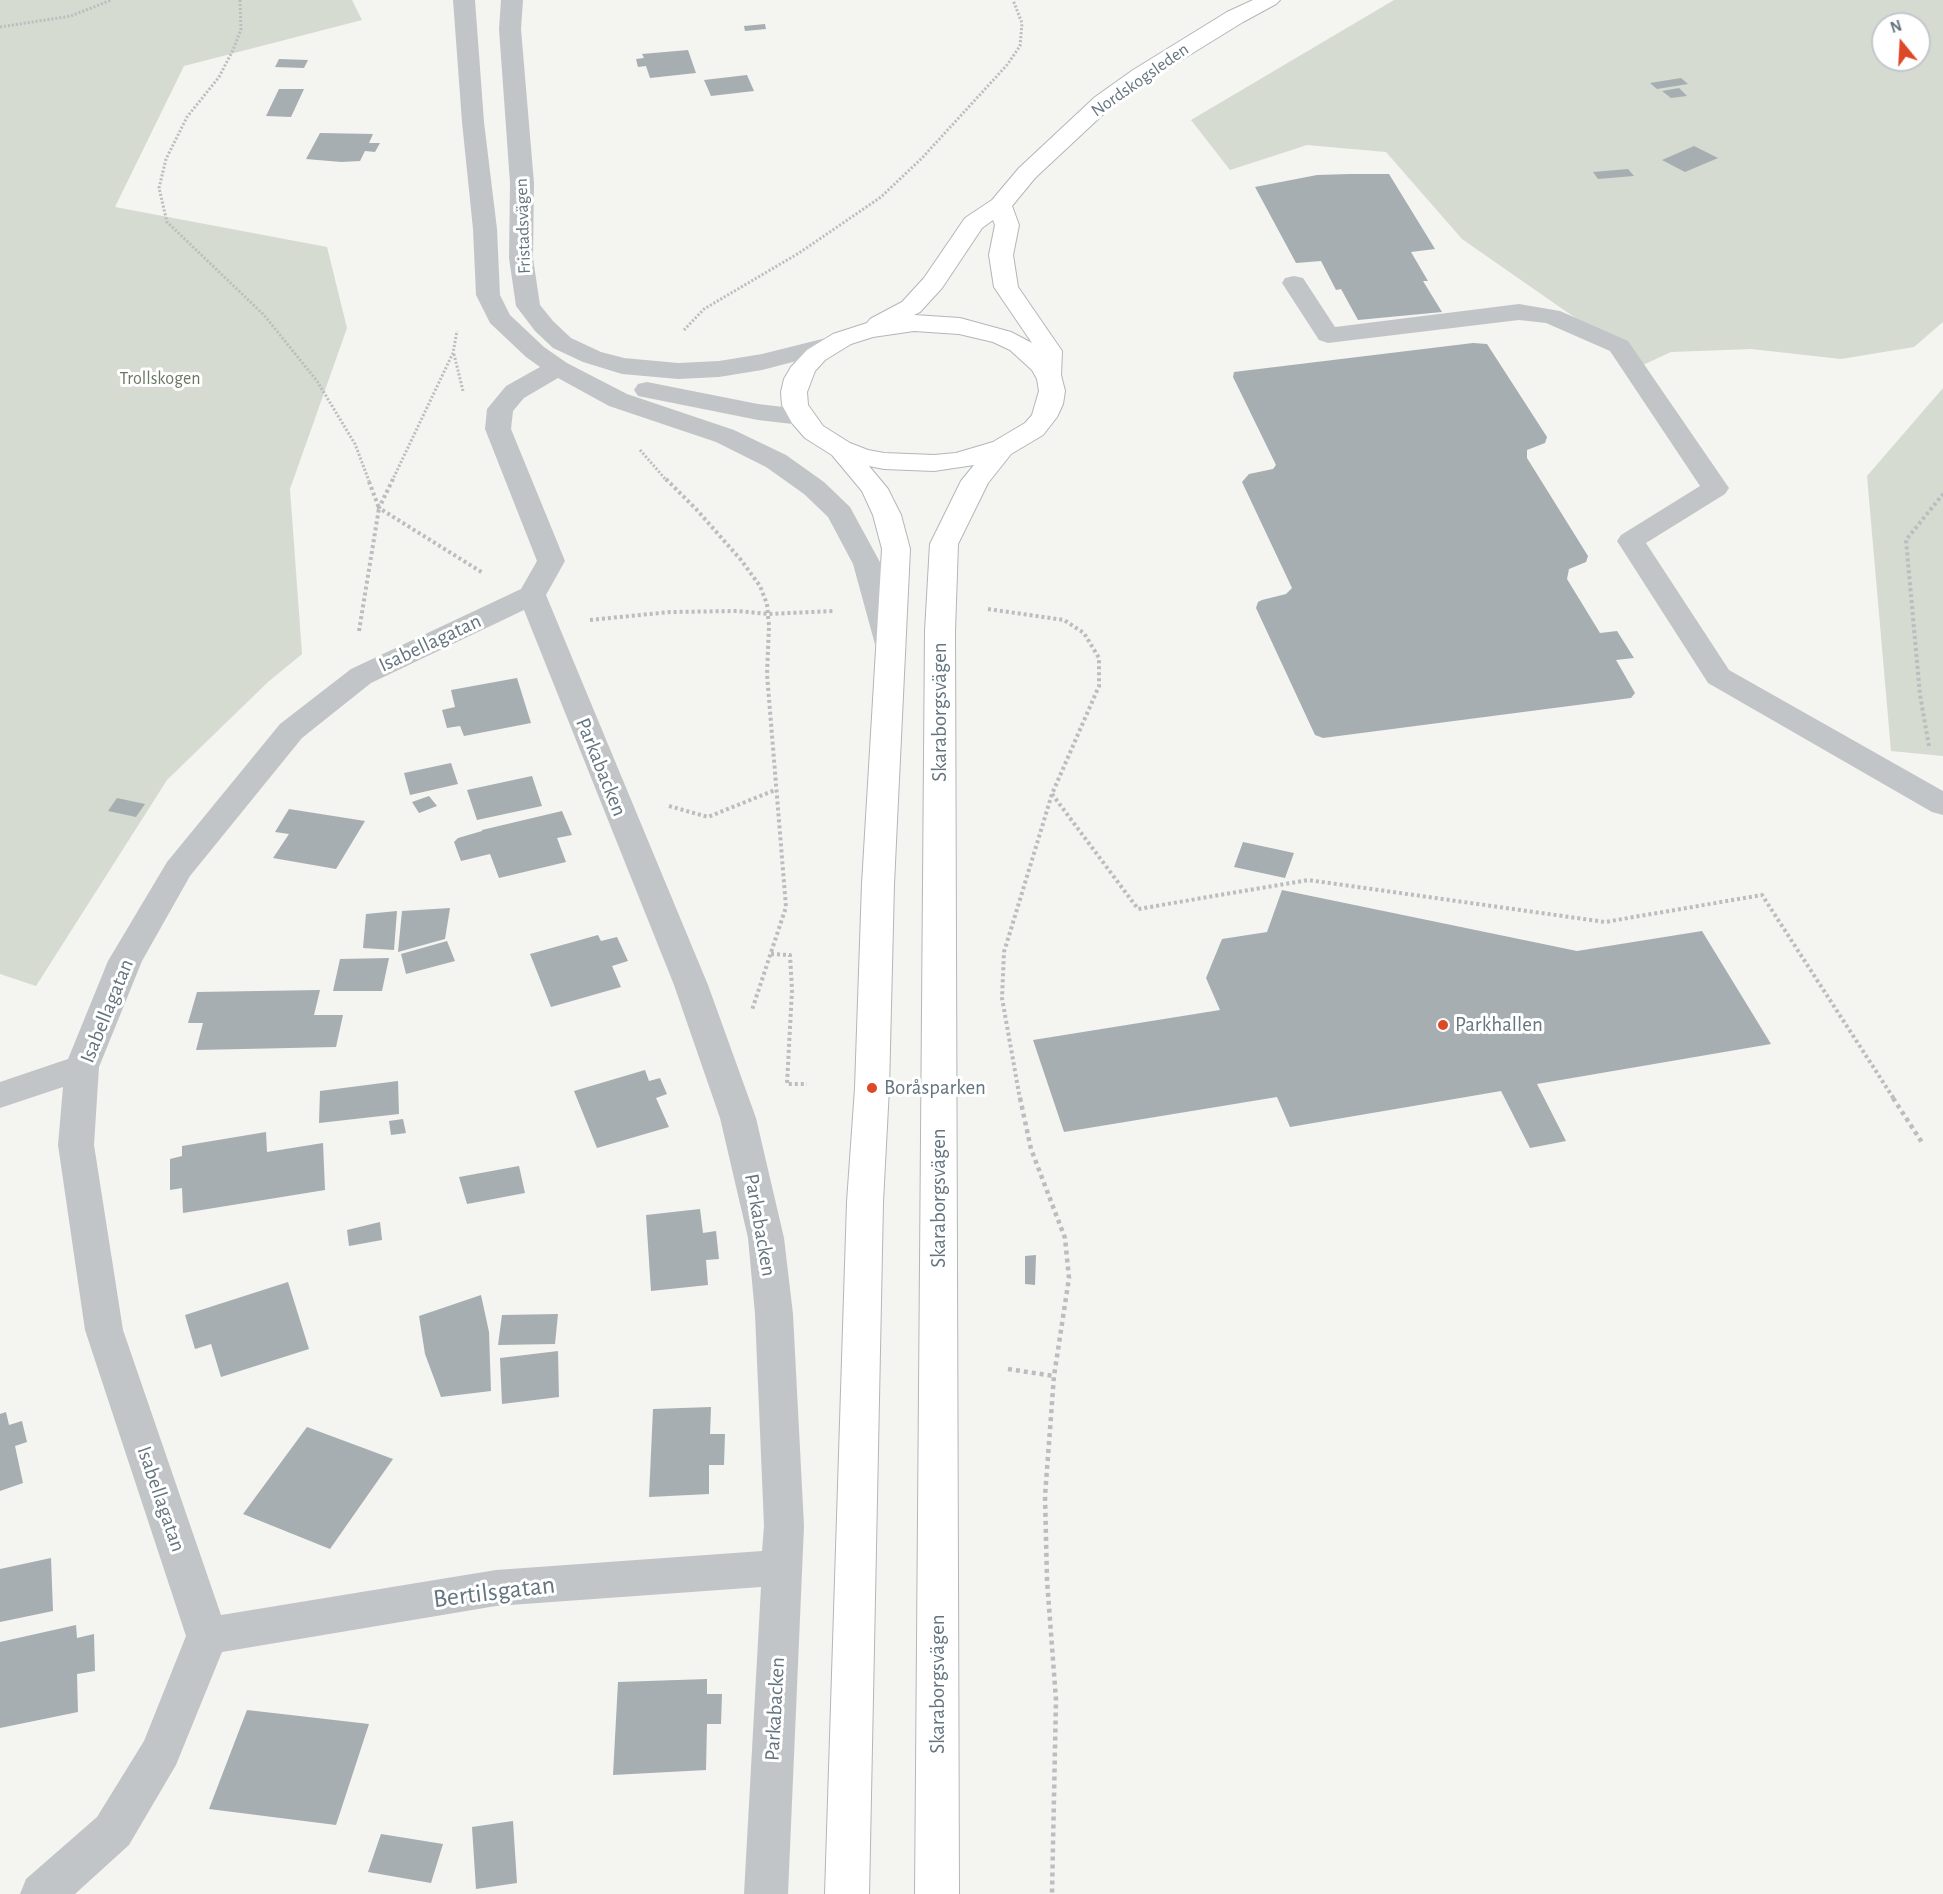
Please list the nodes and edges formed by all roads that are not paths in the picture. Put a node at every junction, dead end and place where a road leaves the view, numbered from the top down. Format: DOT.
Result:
graph roads {
  1 [pos="464,0"];
  2 [pos="512,0"];
  3 [pos="1269,0"];
  4 [pos="1000,205"];
  5 [pos="1294,283"];
  6 [pos="869,330"];
  7 [pos="830,345"];
  8 [pos="558,368"];
  9 [pos="1050,379"];
  10 [pos="801,417"];
  11 [pos="1002,448"];
  12 [pos="841,449"];
  13 [pos="538,610"];
  14 [pos="892,650"];
  15 [pos="1943,805"];
  16 [pos="82,1067"];
  17 [pos="0,1095"];
  18 [pos="783,1567"];
  19 [pos="207,1636"];
  20 [pos="42,1894"];
  21 [pos="766,1894"];
  22 [pos="847,1894"];
  23 [pos="937,1894"];
  1 -- 8 [label="street, Fristadsvägen"];
  2 -- 7 [label="street, Fristadsvägen"];
  3 -- 4 [label="main road, Nordskogsleden"];
  4 -- 6 [label="main road, Nordskogsleden"];
  4 -- 9 [label="main road"];
  5 -- 15 [label="street"];
  6 -- 7 [label="main road"];
  6 -- 9 [label="main road"];
  7 -- 10 [label="main road"];
  8 -- 10 [label="street, Fristadsvägen"];
  8 -- 13 [label="street"];
  8 -- 14 [label="street, Fristadsvägen"];
  9 -- 11 [label="main road"];
  10 -- 12 [label="main road"];
  11 -- 12 [label="main road"];
  11 -- 23 [label="main road, Skaraborgsvägen"];
  12 -- 14 [label="main road"];
  13 -- 16 [label="street, Isabellagatan"];
  13 -- 18 [label="street, Parkabacken"];
  14 -- 22 [label="main road"];
  16 -- 17 [label="street"];
  16 -- 19 [label="street, Isabellagatan"];
  18 -- 19 [label="street, Bertilsgatan"];
  18 -- 21 [label="street, Parkabacken"];
  19 -- 20 [label="street"];
}
